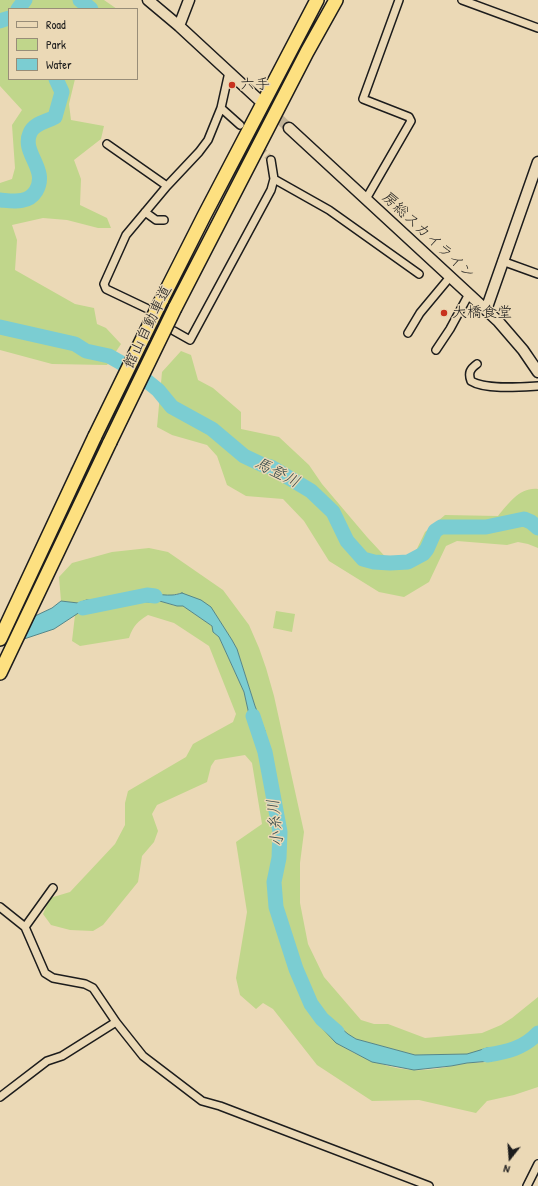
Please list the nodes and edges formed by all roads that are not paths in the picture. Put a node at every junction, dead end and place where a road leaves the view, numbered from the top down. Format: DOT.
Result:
graph roads {
  1 [pos="148,0"];
  2 [pos="189,0"];
  3 [pos="317,0"];
  4 [pos="336,0"];
  5 [pos="399,0"];
  6 [pos="462,0"];
  7 [pos="179,26"];
  8 [pos="538,28"];
  9 [pos="229,72"];
  10 [pos="258,99"];
  11 [pos="221,108"];
  12 [pos="240,125"];
  13 [pos="289,128"];
  14 [pos="107,144"];
  15 [pos="271,160"];
  16 [pos="538,162"];
  17 [pos="274,179"];
  18 [pos="535,179"];
  19 [pos="167,186"];
  20 [pos="366,199"];
  21 [pos="145,212"];
  22 [pos="164,220"];
  23 [pos="502,262"];
  24 [pos="419,274"];
  25 [pos="538,274"];
  26 [pos="450,277"];
  27 [pos="469,294"];
  28 [pos="148,309"];
  29 [pos="486,310"];
  30 [pos="174,331"];
  31 [pos="408,334"];
  32 [pos="436,350"];
  33 [pos="477,364"];
  34 [pos="538,372"];
  35 [pos="538,386"];
  36 [pos="0,638"];
  37 [pos="0,673"];
  38 [pos="54,888"];
  39 [pos="0,907"];
  40 [pos="25,927"];
  41 [pos="116,1022"];
  42 [pos="0,1097"];
  43 [pos="538,1164"];
  44 [pos="429,1186"];
  45 [pos="527,1186"];
  1 -- 7 [label="main road"];
  2 -- 7 [label="main road"];
  3 -- 36 [label="highway, 館山自動車道, bridge"];
  4 -- 37 [label="highway, 館山自動車道, bridge"];
  5 -- 20 [label="street"];
  6 -- 8 [label="street"];
  7 -- 9 [label="main road"];
  9 -- 10 [label="main road"];
  9 -- 11 [label="street"];
  11 -- 12 [label="street"];
  11 -- 19 [label="street"];
  13 -- 20 [label="main road, 房総スカイライン"];
  14 -- 19 [label="street"];
  15 -- 17 [label="street"];
  16 -- 18 [label="main road"];
  17 -- 24 [label="street"];
  17 -- 30 [label="street"];
  18 -- 23 [label="main road"];
  19 -- 21 [label="street"];
  20 -- 26 [label="main road, 房総スカイライン"];
  21 -- 22 [label="street"];
  21 -- 28 [label="street"];
  23 -- 25 [label="street"];
  23 -- 29 [label="main road"];
  26 -- 27 [label="main road, 房総スカイライン"];
  26 -- 31 [label="street"];
  27 -- 29 [label="main road, 房総スカイライン"];
  27 -- 32 [label="street"];
  29 -- 34 [label="main road, 房総スカイライン"];
  33 -- 35 [label="street"];
  38 -- 40 [label="street"];
  39 -- 40 [label="street"];
  40 -- 41 [label="street"];
  41 -- 42 [label="street"];
  41 -- 44 [label="street"];
  43 -- 45 [label="street"];
}
